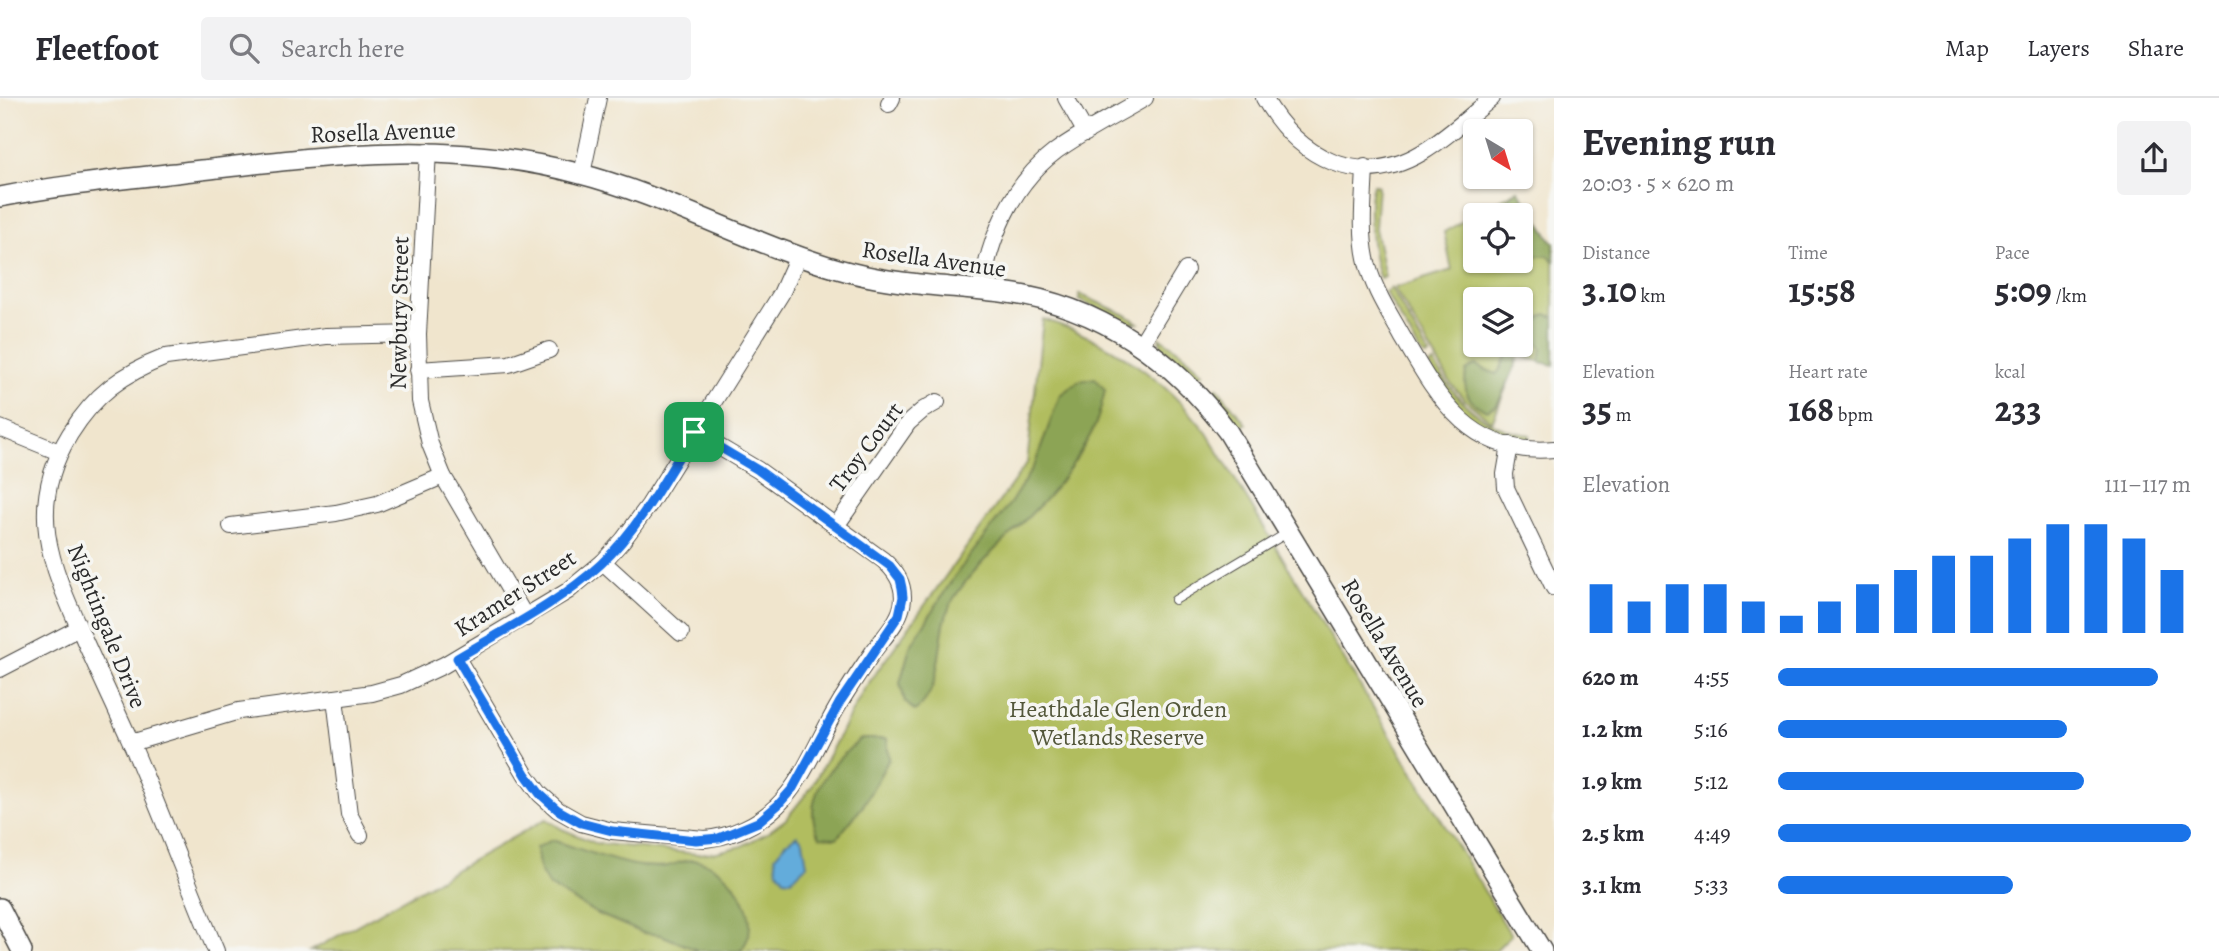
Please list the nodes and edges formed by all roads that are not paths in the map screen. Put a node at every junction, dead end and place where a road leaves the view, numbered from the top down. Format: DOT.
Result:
graph roads {
  1 [pos="598,98"];
  2 [pos="1066,98"];
  3 [pos="1145,98"];
  4 [pos="1264,98"];
  5 [pos="1492,98"];
  6 [pos="1086,133"];
  7 [pos="428,151"];
  8 [pos="1365,167"];
  9 [pos="582,174"];
  10 [pos="0,197"];
  11 [pos="798,256"];
  12 [pos="1186,270"];
  13 [pos="987,291"];
  14 [pos="418,334"];
  15 [pos="1141,344"];
  16 [pos="549,350"];
  17 [pos="418,370"];
  18 [pos="937,401"];
  19 [pos="0,428"];
  20 [pos="694,432"];
  21 [pos="1510,445"];
  22 [pos="1554,449"];
  23 [pos="59,452"];
  24 [pos="443,476"];
  25 [pos="231,526"];
  26 [pos="836,526"];
  27 [pos="1289,531"];
  28 [pos="603,562"];
  29 [pos="1554,588"];
  30 [pos="1175,600"];
  31 [pos="526,618"];
  32 [pos="79,628"];
  33 [pos="681,633"];
  34 [pos="457,658"];
  35 [pos="0,669"];
  36 [pos="335,698"];
  37 [pos="134,750"];
  38 [pos="360,835"];
  39 [pos="2,912"];
  40 [pos="1554,945"];
  41 [pos="12,951"];
  42 [pos="22,951"];
  43 [pos="216,951"];
  44 [pos="1543,951"];
  1 -- 9 [label="street"];
  2 -- 6 [label="street"];
  3 -- 6 [label="street"];
  4 -- 8 [label="street"];
  5 -- 8 [label="street"];
  6 -- 13 [label="street"];
  7 -- 9 [label="street, Rosella Avenue"];
  7 -- 10 [label="street, Rosella Avenue"];
  7 -- 14 [label="street, Newbury Street"];
  8 -- 21 [label="street"];
  9 -- 11 [label="street, Rosella Avenue"];
  11 -- 13 [label="street, Rosella Avenue"];
  11 -- 20 [label="street, Kramer Street"];
  12 -- 15 [label="street"];
  13 -- 15 [label="street, Rosella Avenue"];
  14 -- 17 [label="street, Newbury Street"];
  14 -- 23 [label="street, Nightingale Drive"];
  15 -- 27 [label="street, Rosella Avenue"];
  16 -- 17 [label="street"];
  17 -- 24 [label="street, Newbury Street"];
  18 -- 26 [label="street, Troy Court"];
  19 -- 23 [label="street"];
  20 -- 26 [label="street"];
  20 -- 28 [label="street, Kramer Street"];
  21 -- 22 [label="street"];
  21 -- 29 [label="street"];
  23 -- 32 [label="street, Nightingale Drive"];
  24 -- 25 [label="street"];
  24 -- 31 [label="street, Newbury Street"];
  26 -- 34 [label="street"];
  27 -- 30 [label="lane"];
  27 -- 44 [label="street, Rosella Avenue"];
  28 -- 31 [label="street, Kramer Street"];
  28 -- 33 [label="street"];
  31 -- 34 [label="street, Kramer Street"];
  32 -- 35 [label="street"];
  32 -- 37 [label="street, Nightingale Drive"];
  34 -- 36 [label="street, Kramer Street"];
  36 -- 37 [label="street, Kramer Street"];
  36 -- 38 [label="street"];
  37 -- 43 [label="street, Nightingale Drive"];
  39 -- 41 [label="street"];
  39 -- 42 [label="street"];
  40 -- 44 [label="street"];
}
